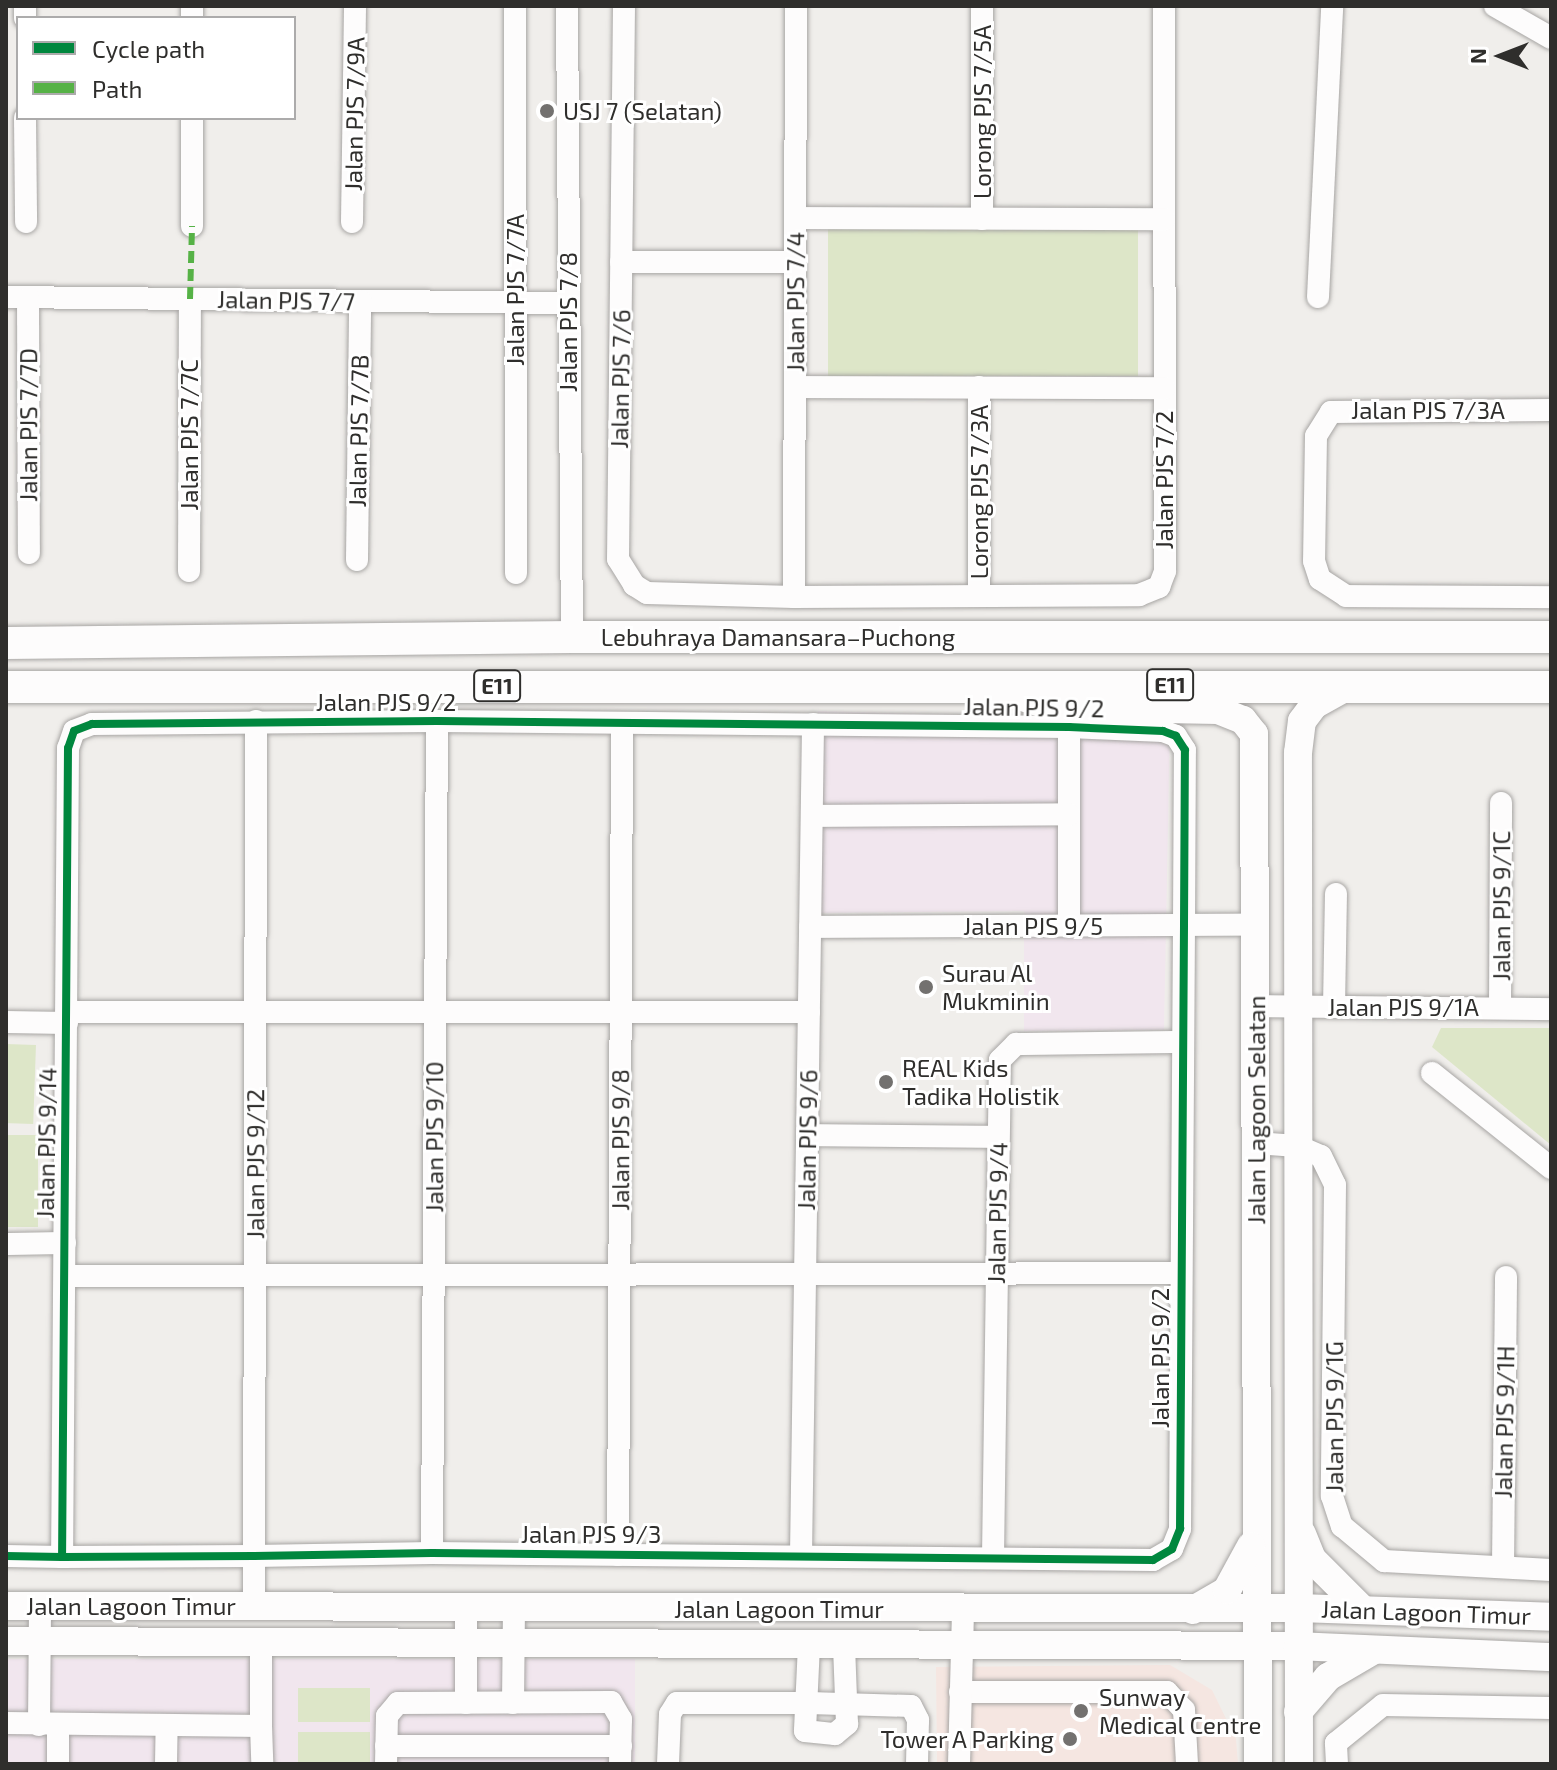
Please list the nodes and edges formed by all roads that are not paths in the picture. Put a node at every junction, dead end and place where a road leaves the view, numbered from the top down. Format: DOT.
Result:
graph roads {
  1 [pos="355,6"];
  2 [pos="515,6"];
  3 [pos="567,6"];
  4 [pos="624,6"];
  5 [pos="796,6"];
  6 [pos="982,6"];
  7 [pos="1164,6"];
  8 [pos="1332,6"];
  9 [pos="1495,6"];
  10 [pos="1551,38"];
  11 [pos="25,120"];
  12 [pos="192,120"];
  13 [pos="795,218"];
  14 [pos="982,219"];
  15 [pos="1164,219"];
  16 [pos="26,222"];
  17 [pos="352,222"];
  18 [pos="192,226"];
  19 [pos="621,262"];
  20 [pos="795,262"];
  21 [pos="1318,297"];
  22 [pos="17,298"];
  23 [pos="190,299"];
  24 [pos="360,301"];
  25 [pos="515,303"];
  26 [pos="567,303"];
  27 [pos="795,387"];
  28 [pos="979,387"];
  29 [pos="1164,388"];
  30 [pos="1551,410"];
  31 [pos="29,553"];
  32 [pos="357,560"];
  33 [pos="189,571"];
  34 [pos="516,573"];
  35 [pos="979,596"];
  36 [pos="794,597"];
  37 [pos="1551,597"];
  38 [pos="572,637"];
  39 [pos="1551,637"];
  40 [pos="6,643"];
  41 [pos="989,684"];
  42 [pos="1351,685"];
  43 [pos="6,687"];
  44 [pos="1551,687"];
  45 [pos="256,721"];
  46 [pos="437,721"];
  47 [pos="813,724"];
  48 [pos="622,726"];
  49 [pos="1069,727"];
  50 [pos="74,731"];
  51 [pos="1501,803"];
  52 [pos="1069,814"];
  53 [pos="812,816"];
  54 [pos="1336,894"];
  55 [pos="1184,925"];
  56 [pos="1256,925"];
  57 [pos="1069,926"];
  58 [pos="810,927"];
  59 [pos="1256,1006"];
  60 [pos="1297,1007"];
  61 [pos="1334,1007"];
  62 [pos="1500,1008"];
  63 [pos="1551,1009"];
  64 [pos="809,1012"];
  65 [pos="620,1013"];
  66 [pos="256,1014"];
  67 [pos="435,1016"];
  68 [pos="67,1018"];
  69 [pos="6,1022"];
  70 [pos="1182,1042"];
  71 [pos="1432,1073"];
  72 [pos="807,1135"];
  73 [pos="997,1137"];
  74 [pos="1256,1143"];
  75 [pos="1297,1146"];
  76 [pos="1551,1168"];
  77 [pos="65,1243"];
  78 [pos="6,1244"];
  79 [pos="1181,1273"];
  80 [pos="619,1274"];
  81 [pos="805,1274"];
  82 [pos="996,1274"];
  83 [pos="255,1275"];
  84 [pos="434,1275"];
  85 [pos="65,1276"];
  86 [pos="1506,1277"];
  87 [pos="1297,1522"];
  88 [pos="1255,1536"];
  89 [pos="1172,1549"];
  90 [pos="432,1553"];
  91 [pos="618,1555"];
  92 [pos="801,1555"];
  93 [pos="6,1556"];
  94 [pos="254,1556"];
  95 [pos="62,1557"];
  96 [pos="993,1557"];
  97 [pos="1503,1567"];
  98 [pos="1551,1570"];
  99 [pos="6,1606"];
  100 [pos="40,1606"];
  101 [pos="254,1607"];
  102 [pos="466,1607"];
  103 [pos="514,1608"];
  104 [pos="1299,1608"];
  105 [pos="963,1609"];
  106 [pos="1362,1609"];
  107 [pos="1192,1610"];
  108 [pos="1256,1611"];
  109 [pos="1551,1617"];
  110 [pos="6,1641"];
  111 [pos="39,1642"];
  112 [pos="261,1642"];
  113 [pos="466,1643"];
  114 [pos="514,1644"];
  115 [pos="809,1645"];
  116 [pos="844,1645"];
  117 [pos="961,1645"];
  118 [pos="1195,1646"];
  119 [pos="1257,1646"];
  120 [pos="1298,1646"];
  121 [pos="1375,1649"];
  122 [pos="1551,1657"];
  123 [pos="960,1692"];
  124 [pos="466,1703"];
  125 [pos="513,1703"];
  126 [pos="809,1703"];
  127 [pos="844,1704"];
  128 [pos="1551,1708"];
  129 [pos="1298,1712"];
  130 [pos="1257,1714"];
  131 [pos="6,1723"];
  132 [pos="48,1725"];
  133 [pos="167,1725"];
  134 [pos="261,1726"];
  135 [pos="386,1755"];
  136 [pos="620,1755"];
  137 [pos="58,1764"];
  138 [pos="166,1764"];
  139 [pos="262,1764"];
  140 [pos="668,1764"];
  141 [pos="917,1764"];
  142 [pos="959,1764"];
  143 [pos="1187,1764"];
  144 [pos="1258,1764"];
  145 [pos="1299,1764"];
  146 [pos="1337,1764"];
  1 -- 17 [label="street, Jalan PJS 7/9A"];
  2 -- 25 [label="street, Jalan PJS 7/7A"];
  3 -- 26 [label="street, Jalan PJS 7/8"];
  4 -- 19 [label="street, Jalan PJS 7/6"];
  5 -- 13 [label="street, Jalan PJS 7/4"];
  6 -- 14 [label="street, Lorong PJS 7/5A"];
  7 -- 15 [label="street, Jalan PJS 7/2"];
  8 -- 21 [label="street"];
  9 -- 10 [label="street"];
  11 -- 16 [label="street"];
  12 -- 18 [label="street"];
  13 -- 14 [label="street"];
  13 -- 20 [label="street, Jalan PJS 7/4"];
  14 -- 15 [label="street"];
  15 -- 29 [label="street, Jalan PJS 7/2"];
  19 -- 20 [label="street"];
  19 -- 36 [label="street, Jalan PJS 7/6"];
  20 -- 27 [label="street, Jalan PJS 7/4"];
  22 -- 23 [label="street, Jalan PJS 7/7"];
  22 -- 31 [label="street, Jalan PJS 7/7D"];
  23 -- 24 [label="street, Jalan PJS 7/7"];
  23 -- 33 [label="street, Jalan PJS 7/7C"];
  24 -- 25 [label="street, Jalan PJS 7/7"];
  24 -- 32 [label="street, Jalan PJS 7/7B"];
  25 -- 26 [label="street, Jalan PJS 7/7"];
  25 -- 34 [label="street, Jalan PJS 7/7A"];
  26 -- 38 [label="street, Jalan PJS 7/8"];
  27 -- 28 [label="street"];
  27 -- 36 [label="street, Jalan PJS 7/4"];
  28 -- 29 [label="street"];
  28 -- 35 [label="street, Lorong PJS 7/3A"];
  29 -- 35 [label="street, Jalan PJS 7/2"];
  30 -- 37 [label="street, Jalan PJS 7/3A"];
  35 -- 36 [label="street, Jalan PJS 7/2"];
  38 -- 39 [label="highway, Lebuhraya Damansara–Puchong / E11"];
  38 -- 40 [label="highway, Lebuhraya Damansara–Puchong / E11"];
  41 -- 42 [label="highway, Lebuhraya Damansara–Puchong / E11"];
  41 -- 43 [label="highway, Lebuhraya Damansara–Puchong / E11"];
  41 -- 56 [label="main road, Jalan Lagoon Selatan"];
  42 -- 44 [label="highway, Lebuhraya Damansara–Puchong / E11"];
  42 -- 60 [label="main road, Jalan Lagoon Selatan"];
  45 -- 46 [label="street, Jalan PJS 9/2"];
  45 -- 50 [label="street, Jalan PJS 9/2"];
  45 -- 66 [label="street, Jalan PJS 9/12"];
  46 -- 48 [label="street, Jalan PJS 9/2"];
  46 -- 67 [label="street, Jalan PJS 9/10"];
  47 -- 48 [label="street, Jalan PJS 9/2"];
  47 -- 49 [label="street, Jalan PJS 9/2"];
  47 -- 53 [label="street, Jalan PJS 9/6"];
  48 -- 65 [label="street, Jalan PJS 9/8"];
  49 -- 52 [label="street"];
  49 -- 55 [label="street, Jalan PJS 9/2"];
  50 -- 68 [label="street, Jalan PJS 9/14"];
  51 -- 62 [label="street, Jalan PJS 9/1C"];
  52 -- 53 [label="street"];
  52 -- 57 [label="street"];
  53 -- 58 [label="street, Jalan PJS 9/6"];
  54 -- 61 [label="street"];
  55 -- 56 [label="street, Jalan PJS 9/5"];
  55 -- 57 [label="street, Jalan PJS 9/5"];
  55 -- 70 [label="street, Jalan PJS 9/2"];
  56 -- 59 [label="main road, Jalan Lagoon Selatan"];
  57 -- 58 [label="street, Jalan PJS 9/5"];
  58 -- 64 [label="street, Jalan PJS 9/6"];
  59 -- 60 [label="street, Jalan PJS 9/1A"];
  59 -- 74 [label="main road, Jalan Lagoon Selatan"];
  60 -- 61 [label="street, Jalan PJS 9/1A"];
  60 -- 75 [label="main road, Jalan Lagoon Selatan"];
  61 -- 62 [label="street, Jalan PJS 9/1A"];
  62 -- 63 [label="street, Jalan PJS 9/1A"];
  64 -- 65 [label="street"];
  64 -- 72 [label="street, Jalan PJS 9/6"];
  65 -- 67 [label="street"];
  65 -- 80 [label="street, Jalan PJS 9/8"];
  66 -- 67 [label="street"];
  66 -- 68 [label="street"];
  66 -- 83 [label="street, Jalan PJS 9/12"];
  67 -- 84 [label="street, Jalan PJS 9/10"];
  68 -- 69 [label="street"];
  68 -- 77 [label="street, Jalan PJS 9/14"];
  70 -- 73 [label="street, Jalan PJS 9/4"];
  70 -- 79 [label="street, Jalan PJS 9/2"];
  71 -- 76 [label="street"];
  72 -- 73 [label="street"];
  72 -- 81 [label="street, Jalan PJS 9/6"];
  73 -- 82 [label="street, Jalan PJS 9/4"];
  74 -- 75 [label="street"];
  74 -- 88 [label="main road, Jalan Lagoon Selatan"];
  75 -- 87 [label="main road, Jalan Lagoon Selatan"];
  75 -- 97 [label="street, Jalan PJS 9/1G"];
  77 -- 78 [label="street"];
  77 -- 85 [label="street, Jalan PJS 9/14"];
  79 -- 82 [label="street"];
  79 -- 89 [label="street, Jalan PJS 9/2"];
  80 -- 81 [label="street"];
  80 -- 84 [label="street"];
  80 -- 91 [label="street, Jalan PJS 9/8"];
  81 -- 82 [label="street"];
  81 -- 92 [label="street, Jalan PJS 9/6"];
  82 -- 96 [label="street, Jalan PJS 9/4"];
  83 -- 84 [label="street"];
  83 -- 85 [label="street"];
  83 -- 94 [label="street, Jalan PJS 9/12"];
  84 -- 90 [label="street, Jalan PJS 9/10"];
  85 -- 95 [label="street, Jalan PJS 9/14"];
  86 -- 97 [label="street, Jalan PJS 9/1H"];
  87 -- 104 [label="main road, Jalan Lagoon Selatan"];
  87 -- 106 [label="main road"];
  88 -- 107 [label="main road"];
  88 -- 108 [label="main road, Jalan Lagoon Selatan"];
  89 -- 96 [label="street, Jalan PJS 9/3"];
  90 -- 91 [label="street, Jalan PJS 9/3"];
  90 -- 94 [label="street, Jalan PJS 9/3"];
  91 -- 92 [label="street, Jalan PJS 9/3"];
  92 -- 96 [label="street, Jalan PJS 9/3"];
  93 -- 95 [label="street, Jalan PJS 9/3"];
  94 -- 95 [label="street, Jalan PJS 9/3"];
  94 -- 101 [label="street, Jalan PJS 9/12"];
  97 -- 98 [label="street, Jalan PJS 9/1G"];
  99 -- 100 [label="main road, Jalan Lagoon Timur"];
  100 -- 101 [label="main road, Jalan Lagoon Timur"];
  100 -- 111 [label="street"];
  101 -- 102 [label="main road, Jalan Lagoon Timur"];
  102 -- 103 [label="main road, Jalan Lagoon Timur"];
  102 -- 113 [label="street"];
  103 -- 105 [label="main road, Jalan Lagoon Timur"];
  103 -- 114 [label="street"];
  104 -- 106 [label="main road, Jalan Lagoon Timur"];
  104 -- 108 [label="main road, Jalan Lagoon Timur"];
  104 -- 120 [label="main road, Jalan Lagoon Selatan"];
  105 -- 107 [label="main road, Jalan Lagoon Timur"];
  105 -- 117 [label="street"];
  106 -- 109 [label="main road, Jalan Lagoon Timur"];
  107 -- 108 [label="main road, Jalan Lagoon Timur"];
  108 -- 119 [label="main road, Jalan Lagoon Selatan"];
  110 -- 111 [label="main road, Jalan Lagoon Timur"];
  111 -- 112 [label="main road, Jalan Lagoon Timur"];
  111 -- 132 [label="street"];
  112 -- 113 [label="main road, Jalan Lagoon Timur"];
  112 -- 134 [label="street"];
  113 -- 114 [label="main road, Jalan Lagoon Timur"];
  113 -- 124 [label="street"];
  114 -- 115 [label="main road, Jalan Lagoon Timur"];
  114 -- 125 [label="street"];
  115 -- 116 [label="main road, Jalan Lagoon Timur"];
  115 -- 126 [label="street"];
  116 -- 117 [label="main road, Jalan Lagoon Timur"];
  116 -- 127 [label="street"];
  117 -- 118 [label="main road, Jalan Lagoon Timur"];
  117 -- 123 [label="street"];
  118 -- 119 [label="main road, Jalan Lagoon Timur"];
  118 -- 130 [label="main road"];
  119 -- 120 [label="main road, Jalan Lagoon Timur"];
  119 -- 130 [label="main road, Jalan Lagoon Selatan"];
  120 -- 121 [label="main road, Jalan Lagoon Timur"];
  120 -- 129 [label="main road, Jalan Lagoon Selatan"];
  121 -- 122 [label="main road, Jalan Lagoon Timur"];
  121 -- 129 [label="main road"];
  123 -- 142 [label="street"];
  123 -- 143 [label="street"];
  124 -- 125 [label="street"];
  124 -- 135 [label="street"];
  125 -- 136 [label="street"];
  126 -- 127 [label="street"];
  126 -- 140 [label="street"];
  127 -- 141 [label="street"];
  128 -- 146 [label="street"];
  129 -- 145 [label="main road, Jalan Lagoon Selatan"];
  130 -- 144 [label="main road, Jalan Lagoon Selatan"];
  131 -- 132 [label="street"];
  132 -- 133 [label="street"];
  132 -- 137 [label="street"];
  133 -- 134 [label="street"];
  133 -- 138 [label="street"];
  134 -- 139 [label="street"];
  135 -- 136 [label="street"];
}
